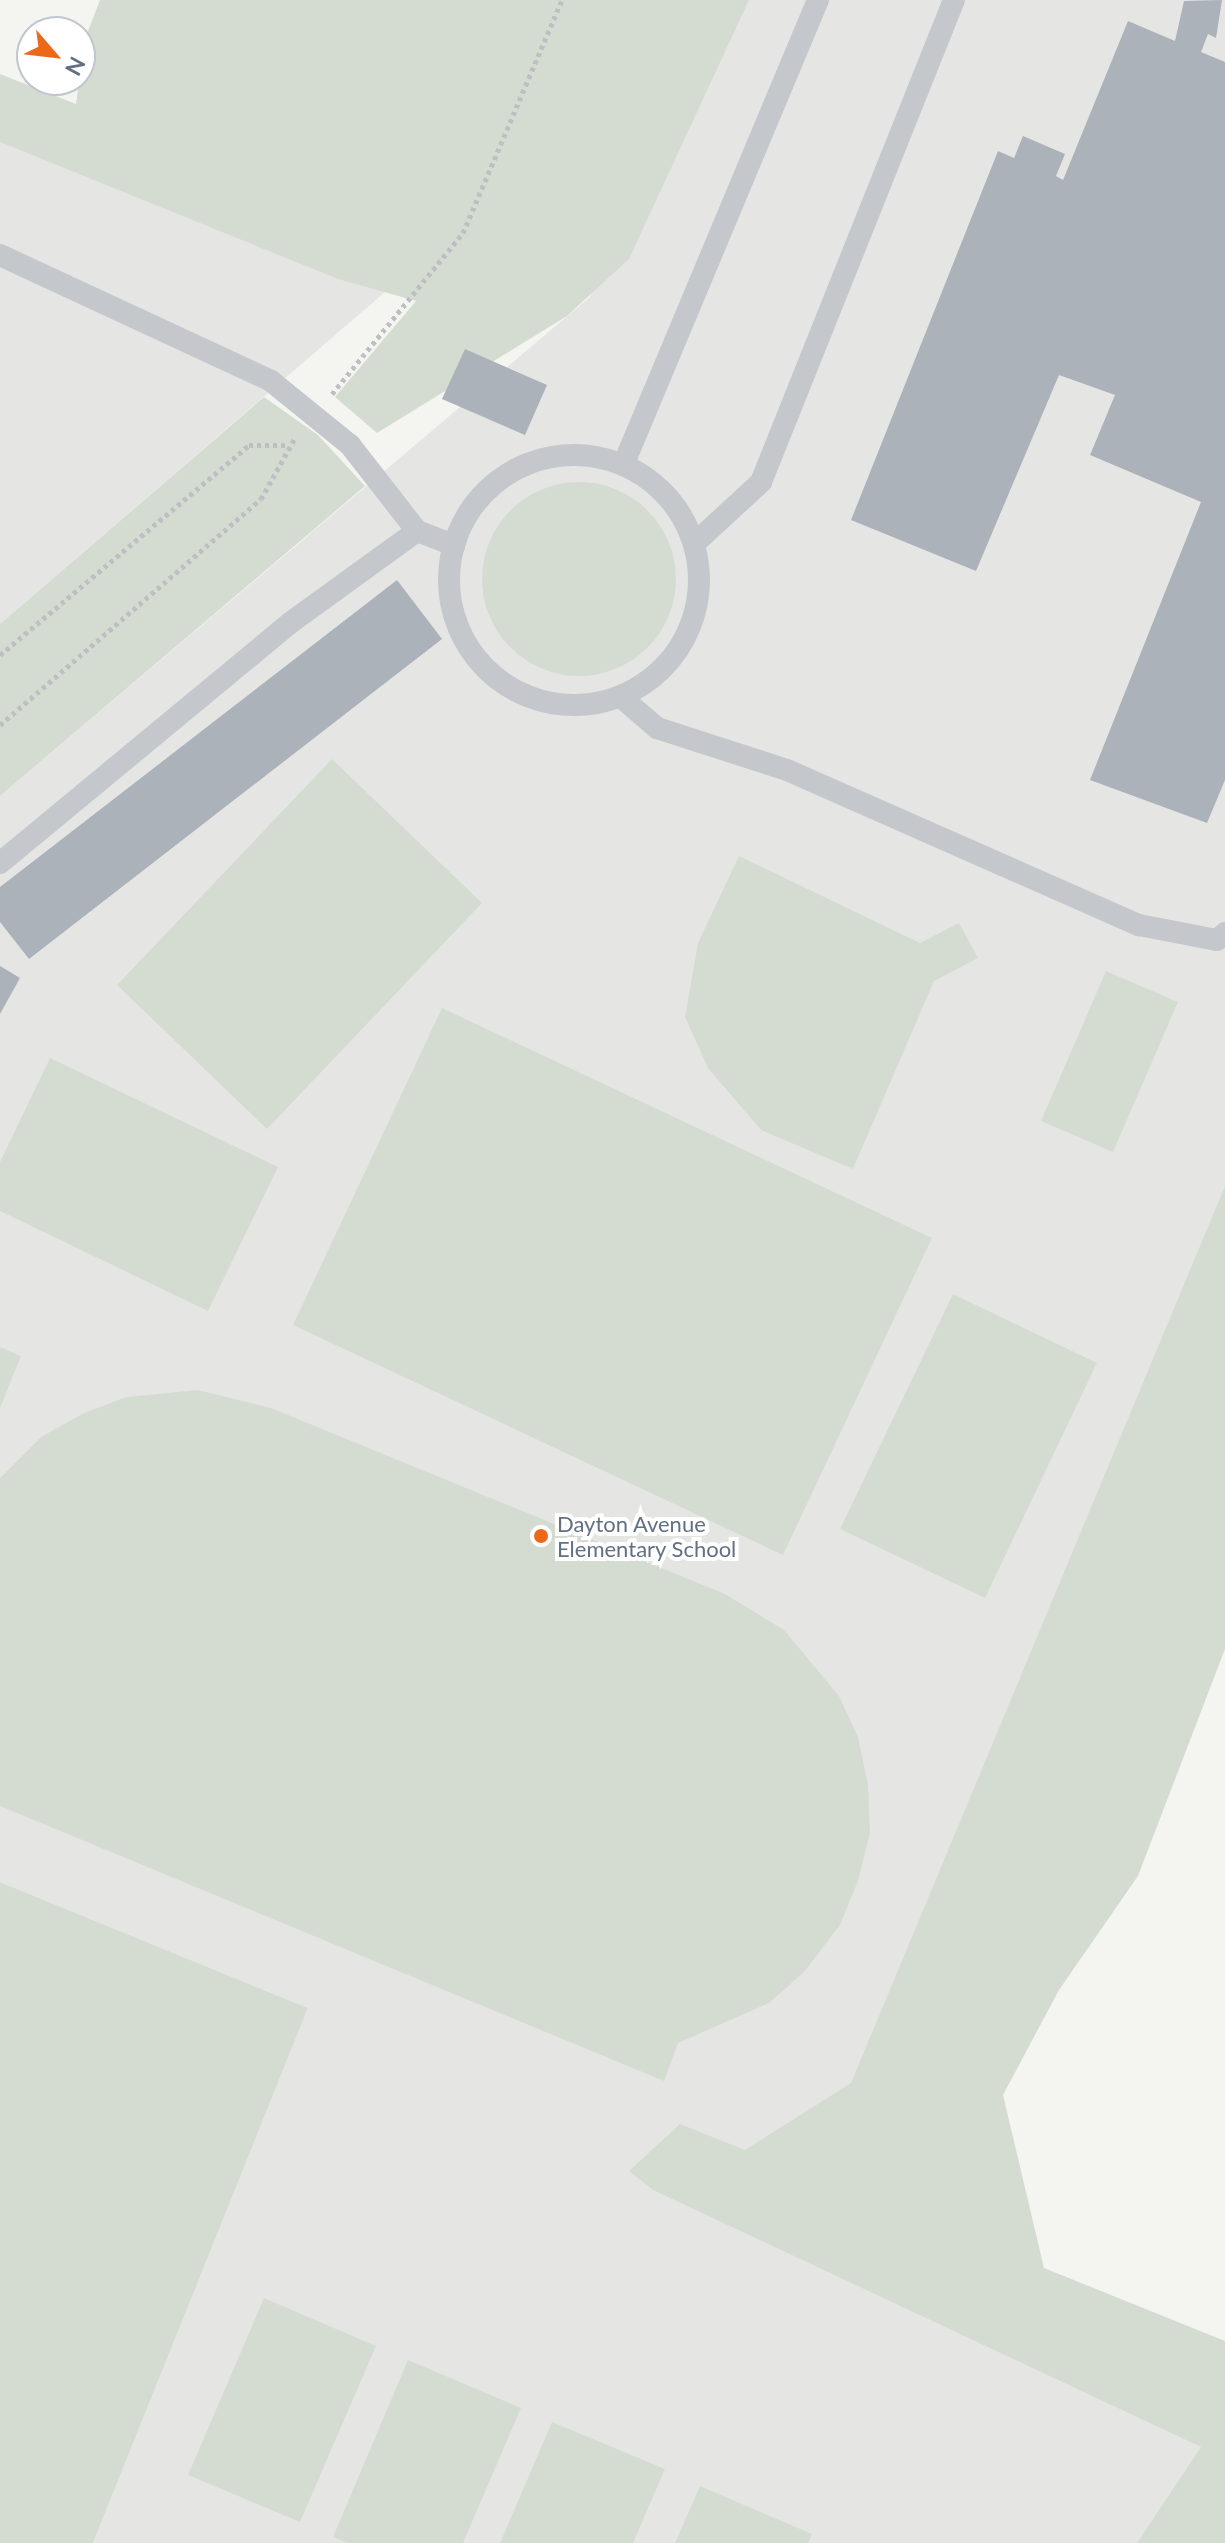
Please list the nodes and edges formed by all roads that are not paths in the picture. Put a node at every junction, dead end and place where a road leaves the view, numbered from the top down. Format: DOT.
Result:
graph roads {
  1 [pos="818,0"];
  2 [pos="954,0"];
  3 [pos="0,255"];
  4 [pos="624,463"];
  5 [pos="417,531"];
  6 [pos="695,543"];
  7 [pos="454,545"];
  8 [pos="621,697"];
  9 [pos="0,863"];
  10 [pos="1225,933"];
  1 -- 4 [label="lane"];
  2 -- 6 [label="lane"];
  3 -- 5 [label="lane"];
  4 -- 6 [label="lane"];
  4 -- 7 [label="lane"];
  5 -- 7 [label="lane"];
  5 -- 9 [label="lane"];
  6 -- 8 [label="lane"];
  7 -- 8 [label="lane"];
  8 -- 10 [label="lane"];
}
